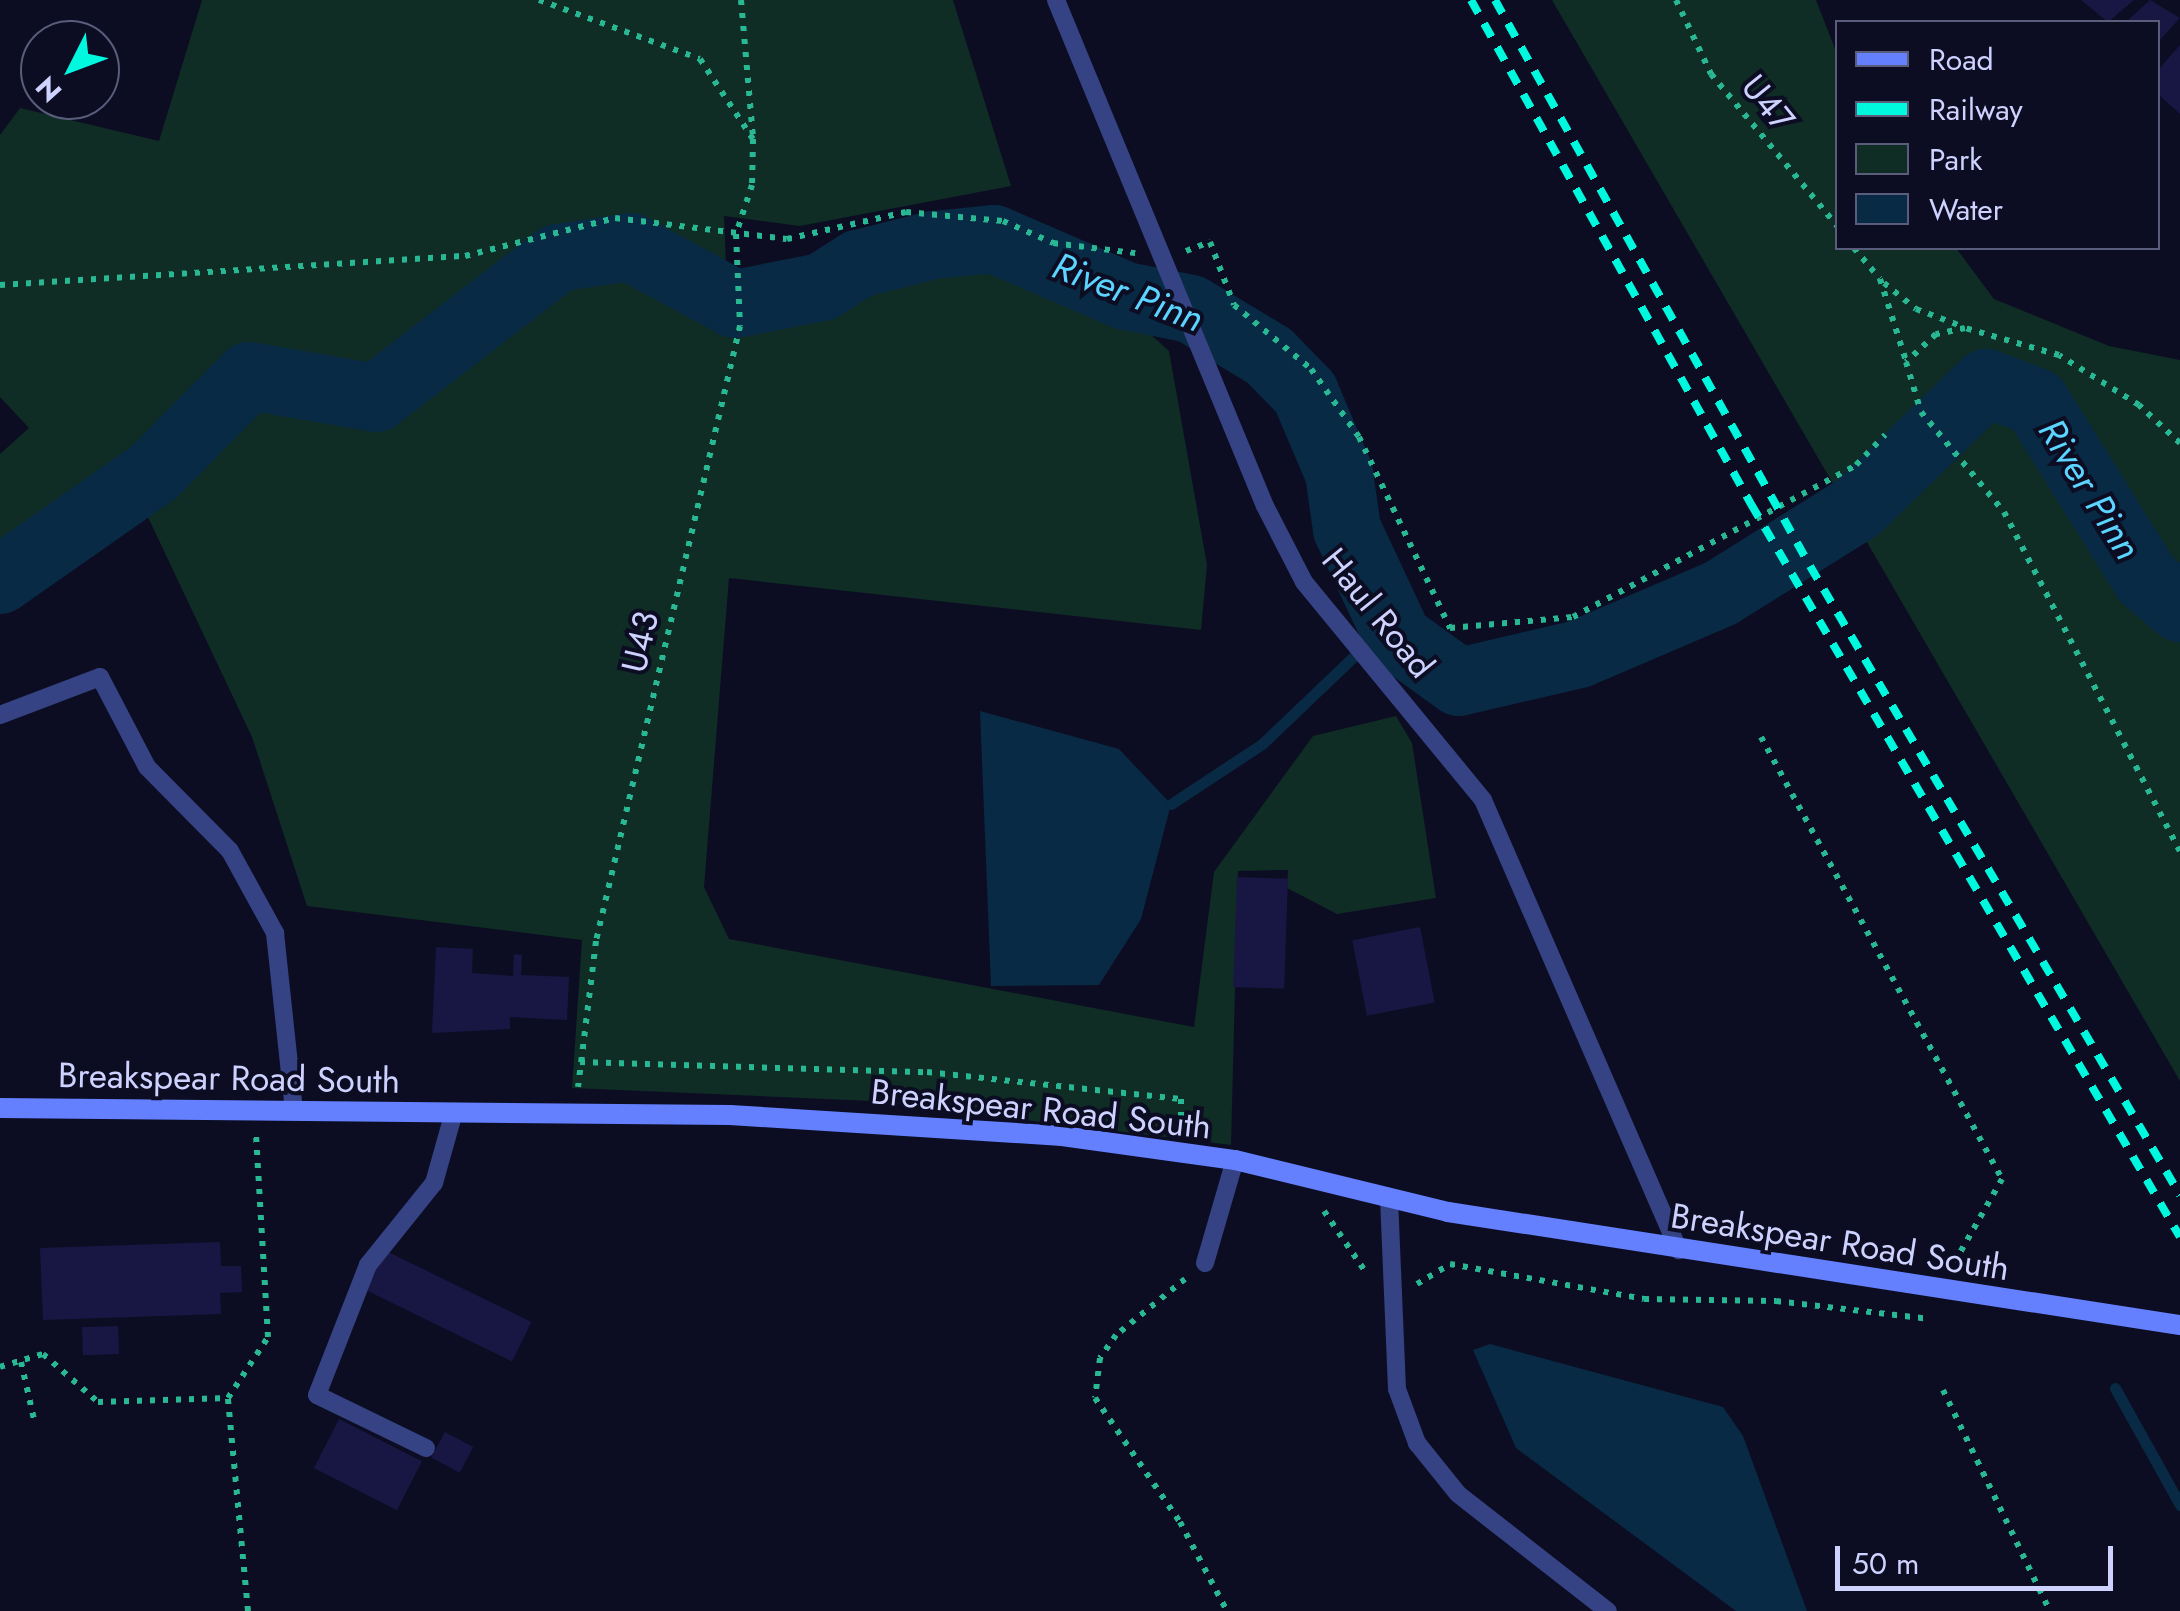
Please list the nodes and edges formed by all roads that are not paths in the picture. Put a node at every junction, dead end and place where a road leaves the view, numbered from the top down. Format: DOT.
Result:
graph roads {
  1 [pos="1056,0"];
  2 [pos="0,715"];
  3 [pos="0,1108"];
  4 [pos="294,1111"];
  5 [pos="454,1112"];
  6 [pos="1235,1160"];
  7 [pos="1389,1198"];
  8 [pos="1680,1250"];
  9 [pos="1205,1263"];
  10 [pos="2180,1325"];
  11 [pos="426,1448"];
  12 [pos="1608,1611"];
  1 -- 8 [label="lane, Haul Road"];
  2 -- 4 [label="lane"];
  3 -- 4 [label="street, Breakspear Road South"];
  4 -- 5 [label="street, Breakspear Road South"];
  5 -- 6 [label="street, Breakspear Road South"];
  5 -- 11 [label="lane"];
  6 -- 7 [label="street, Breakspear Road South"];
  6 -- 9 [label="lane"];
  7 -- 8 [label="street, Breakspear Road South"];
  7 -- 12 [label="lane"];
  8 -- 10 [label="street, Breakspear Road South"];
}
